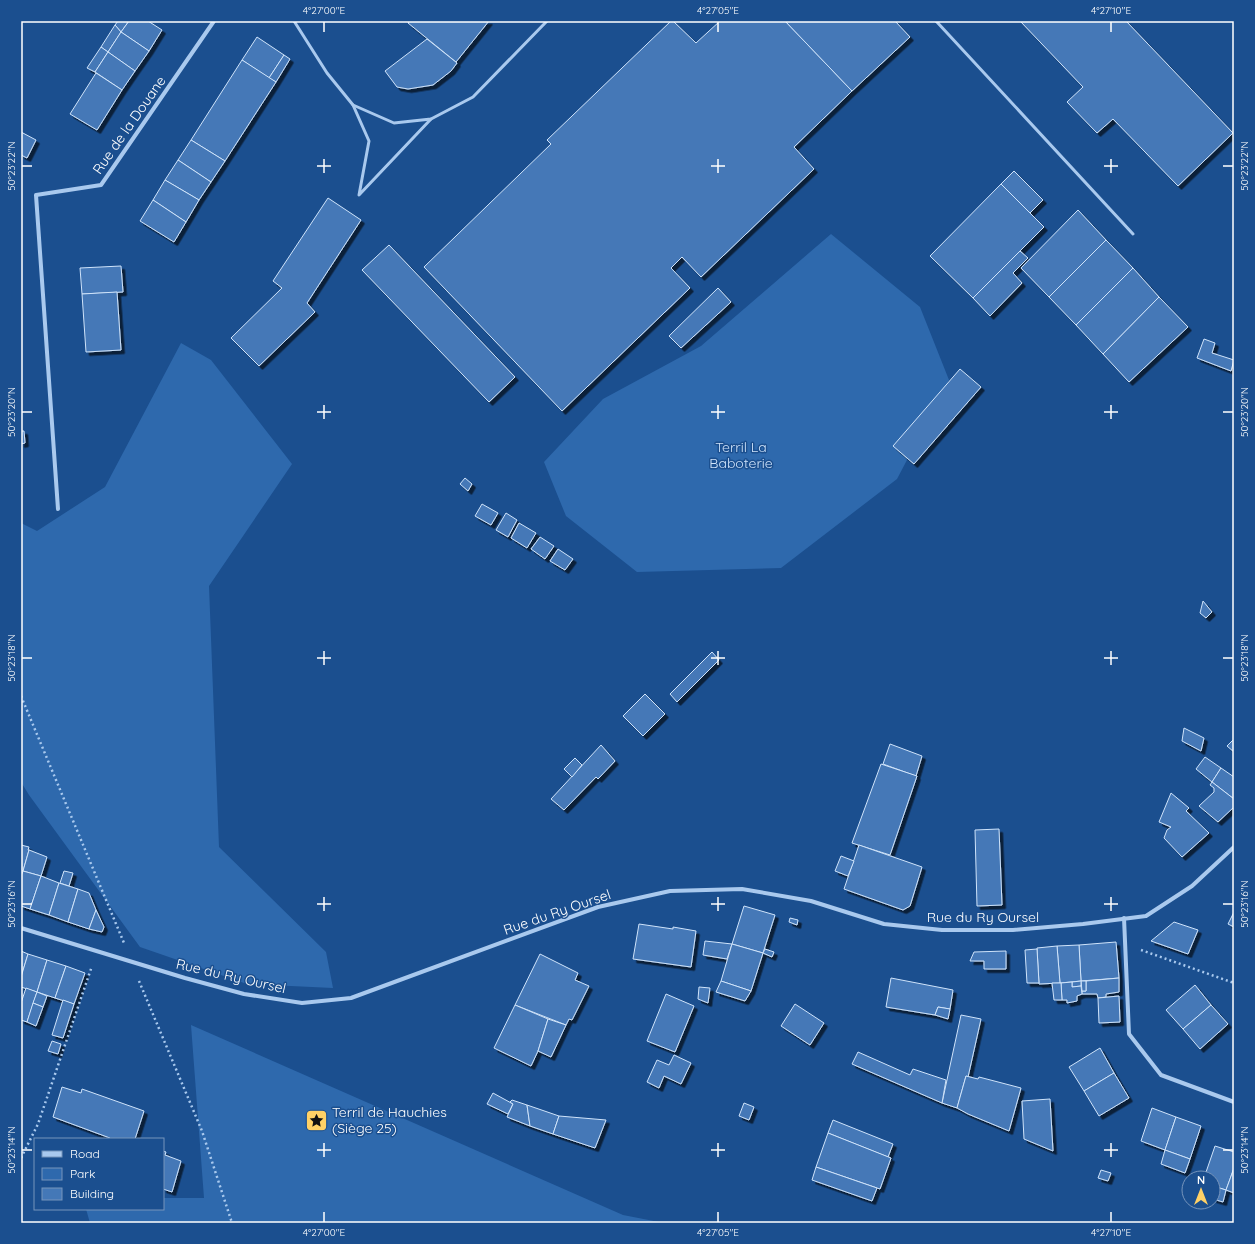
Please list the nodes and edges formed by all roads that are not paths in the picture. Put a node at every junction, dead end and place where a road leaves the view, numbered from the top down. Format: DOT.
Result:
graph roads {
  1 [pos="214,21"];
  2 [pos="294,21"];
  3 [pos="547,21"];
  4 [pos="936,21"];
  5 [pos="353,105"];
  6 [pos="431,119"];
  7 [pos="1133,234"];
  8 [pos="58,509"];
  9 [pos="1234,847"];
  10 [pos="1124,918"];
  11 [pos="21,928"];
  12 [pos="1234,1102"];
  1 -- 8 [label="street, Rue de la Douane"];
  2 -- 5 [label="lane"];
  3 -- 6 [label="lane"];
  4 -- 7 [label="lane"];
  5 -- 6 [label="lane"];
  5 -- 6 [label="lane"];
  9 -- 10 [label="street, Rue du Ry Oursel"];
  10 -- 11 [label="street, Rue du Ry Oursel"];
  10 -- 12 [label="street"];
}
